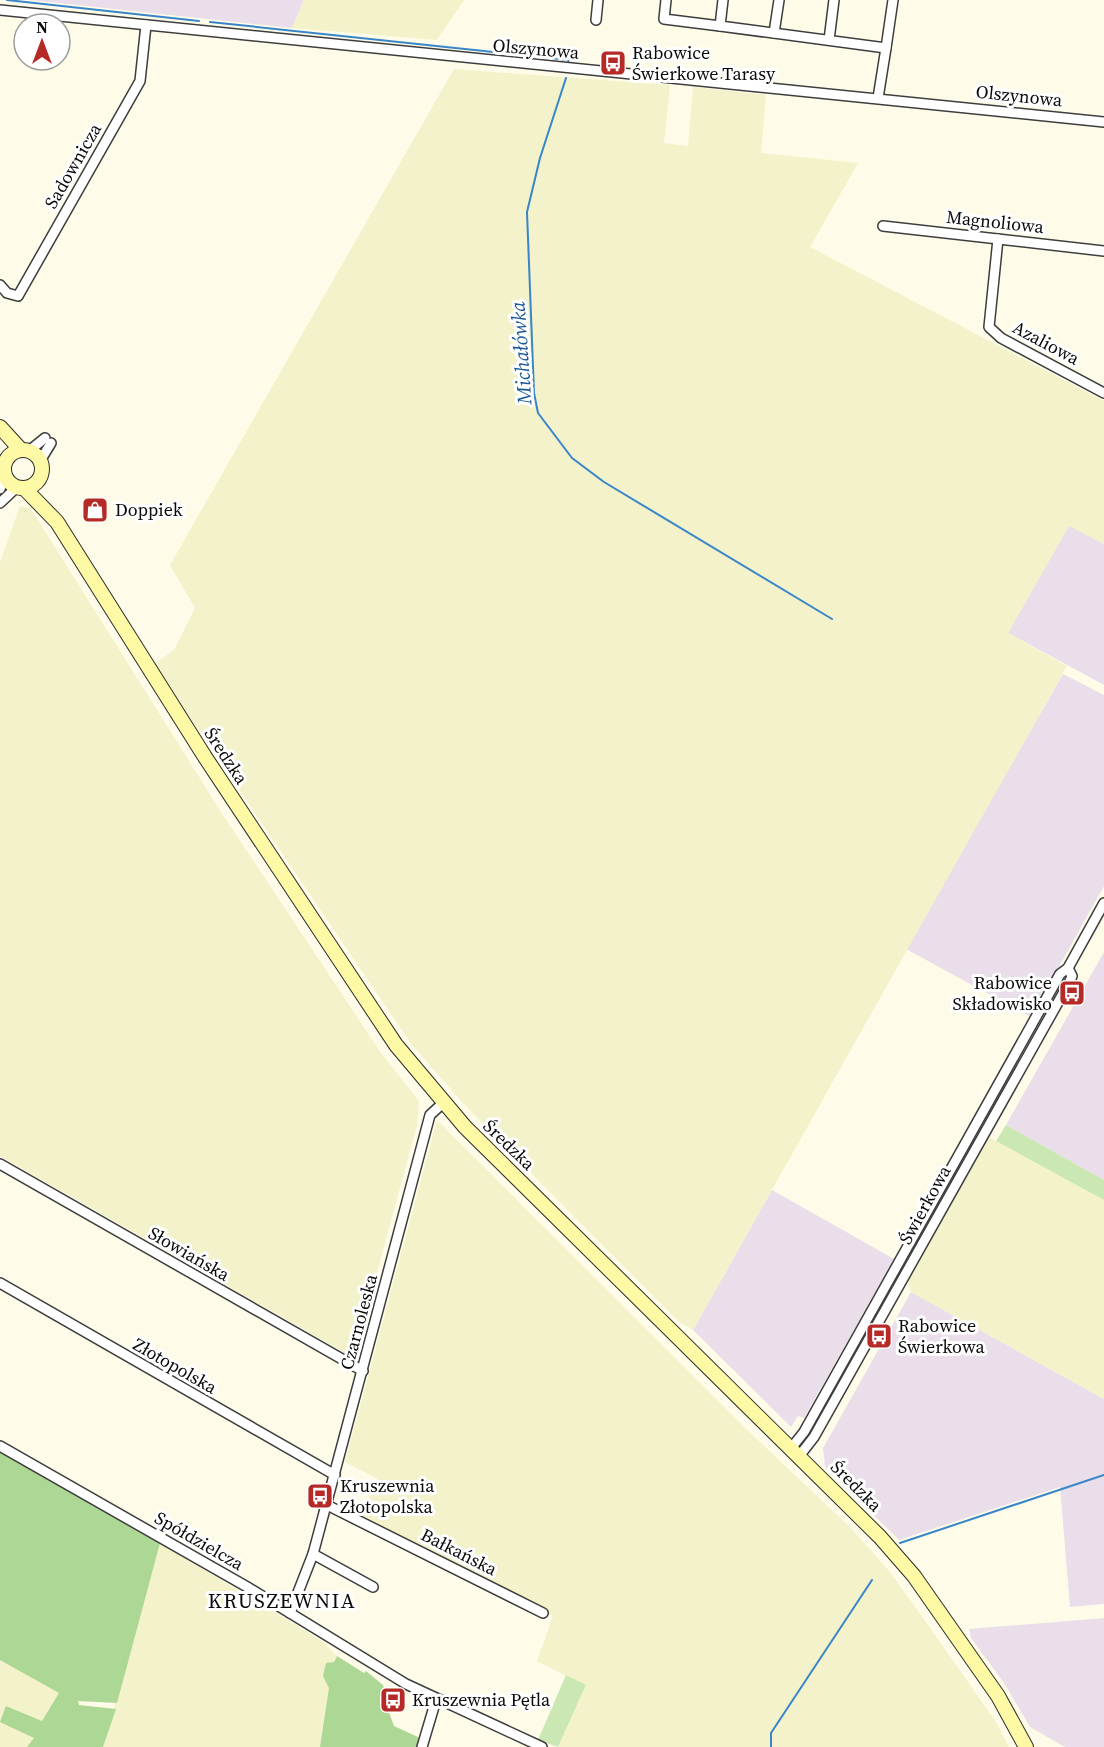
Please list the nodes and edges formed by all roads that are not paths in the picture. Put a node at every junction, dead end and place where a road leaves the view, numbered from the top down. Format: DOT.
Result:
graph roads {
  1 [pos="598,0"];
  2 [pos="666,0"];
  3 [pos="723,0"];
  4 [pos="779,0"];
  5 [pos="834,0"];
  6 [pos="892,0"];
  7 [pos="0,10"];
  8 [pos="596,20"];
  9 [pos="146,26"];
  10 [pos="720,26"];
  11 [pos="774,33"];
  12 [pos="829,40"];
  13 [pos="886,48"];
  14 [pos="878,98"];
  15 [pos="1104,122"];
  16 [pos="883,226"];
  17 [pos="998,239"];
  18 [pos="1104,250"];
  19 [pos="0,285"];
  20 [pos="1104,393"];
  21 [pos="0,427"];
  22 [pos="0,439"];
  23 [pos="25,450"];
  24 [pos="7,458"];
  25 [pos="40,461"];
  26 [pos="40,477"];
  27 [pos="3,483"];
  28 [pos="21,487"];
  29 [pos="0,503"];
  30 [pos="57,522"];
  31 [pos="1104,903"];
  32 [pos="443,1103"];
  33 [pos="0,1164"];
  34 [pos="0,1283"];
  35 [pos="363,1371"];
  36 [pos="0,1446"];
  37 [pos="796,1451"];
  38 [pos="335,1475"];
  39 [pos="327,1505"];
  40 [pos="313,1554"];
  41 [pos="373,1587"];
  42 [pos="290,1613"];
  43 [pos="543,1613"];
  44 [pos="436,1700"];
  45 [pos="423,1747"];
  46 [pos="541,1747"];
  47 [pos="1026,1747"];
  1 -- 8 [label="street"];
  2 -- 10 [label="street"];
  3 -- 10 [label="street"];
  4 -- 11 [label="street"];
  5 -- 12 [label="street"];
  6 -- 13 [label="street"];
  7 -- 9 [label="street, Olszynowa"];
  9 -- 14 [label="street, Olszynowa"];
  9 -- 19 [label="street, Sadownicza"];
  10 -- 11 [label="street"];
  11 -- 12 [label="street"];
  12 -- 13 [label="street"];
  13 -- 14 [label="street"];
  14 -- 15 [label="street, Olszynowa"];
  16 -- 17 [label="street, Magnoliowa"];
  17 -- 18 [label="street, Magnoliowa"];
  17 -- 20 [label="street, Azaliowa"];
  21 -- 23 [label="street"];
  22 -- 24 [label="street"];
  23 -- 24 [label="street"];
  23 -- 25 [label="street"];
  23 -- 25 [label="street"];
  24 -- 27 [label="street"];
  25 -- 26 [label="street"];
  26 -- 28 [label="street"];
  26 -- 30 [label="street, Średzka"];
  27 -- 28 [label="street"];
  28 -- 29 [label="street"];
  28 -- 30 [label="street, Średzka"];
  30 -- 32 [label="street, Średzka"];
  31 -- 37 [label="street, Świerkowa"];
  32 -- 35 [label="street, Czarnoleska"];
  32 -- 37 [label="street, Średzka"];
  33 -- 35 [label="street, Słowiańska"];
  34 -- 38 [label="street, Złotopolska"];
  35 -- 38 [label="street, Czarnoleska"];
  36 -- 42 [label="street, Spółdzielcza"];
  37 -- 47 [label="street, Średzka"];
  38 -- 39 [label="street, Czarnoleska"];
  39 -- 40 [label="street, Czarnoleska"];
  39 -- 43 [label="street, Bałkańska"];
  40 -- 41 [label="street"];
  40 -- 42 [label="street, Czarnoleska"];
  42 -- 44 [label="street, Spółdzielcza"];
  44 -- 45 [label="street"];
  44 -- 46 [label="street, Spółdzielcza"];
}
